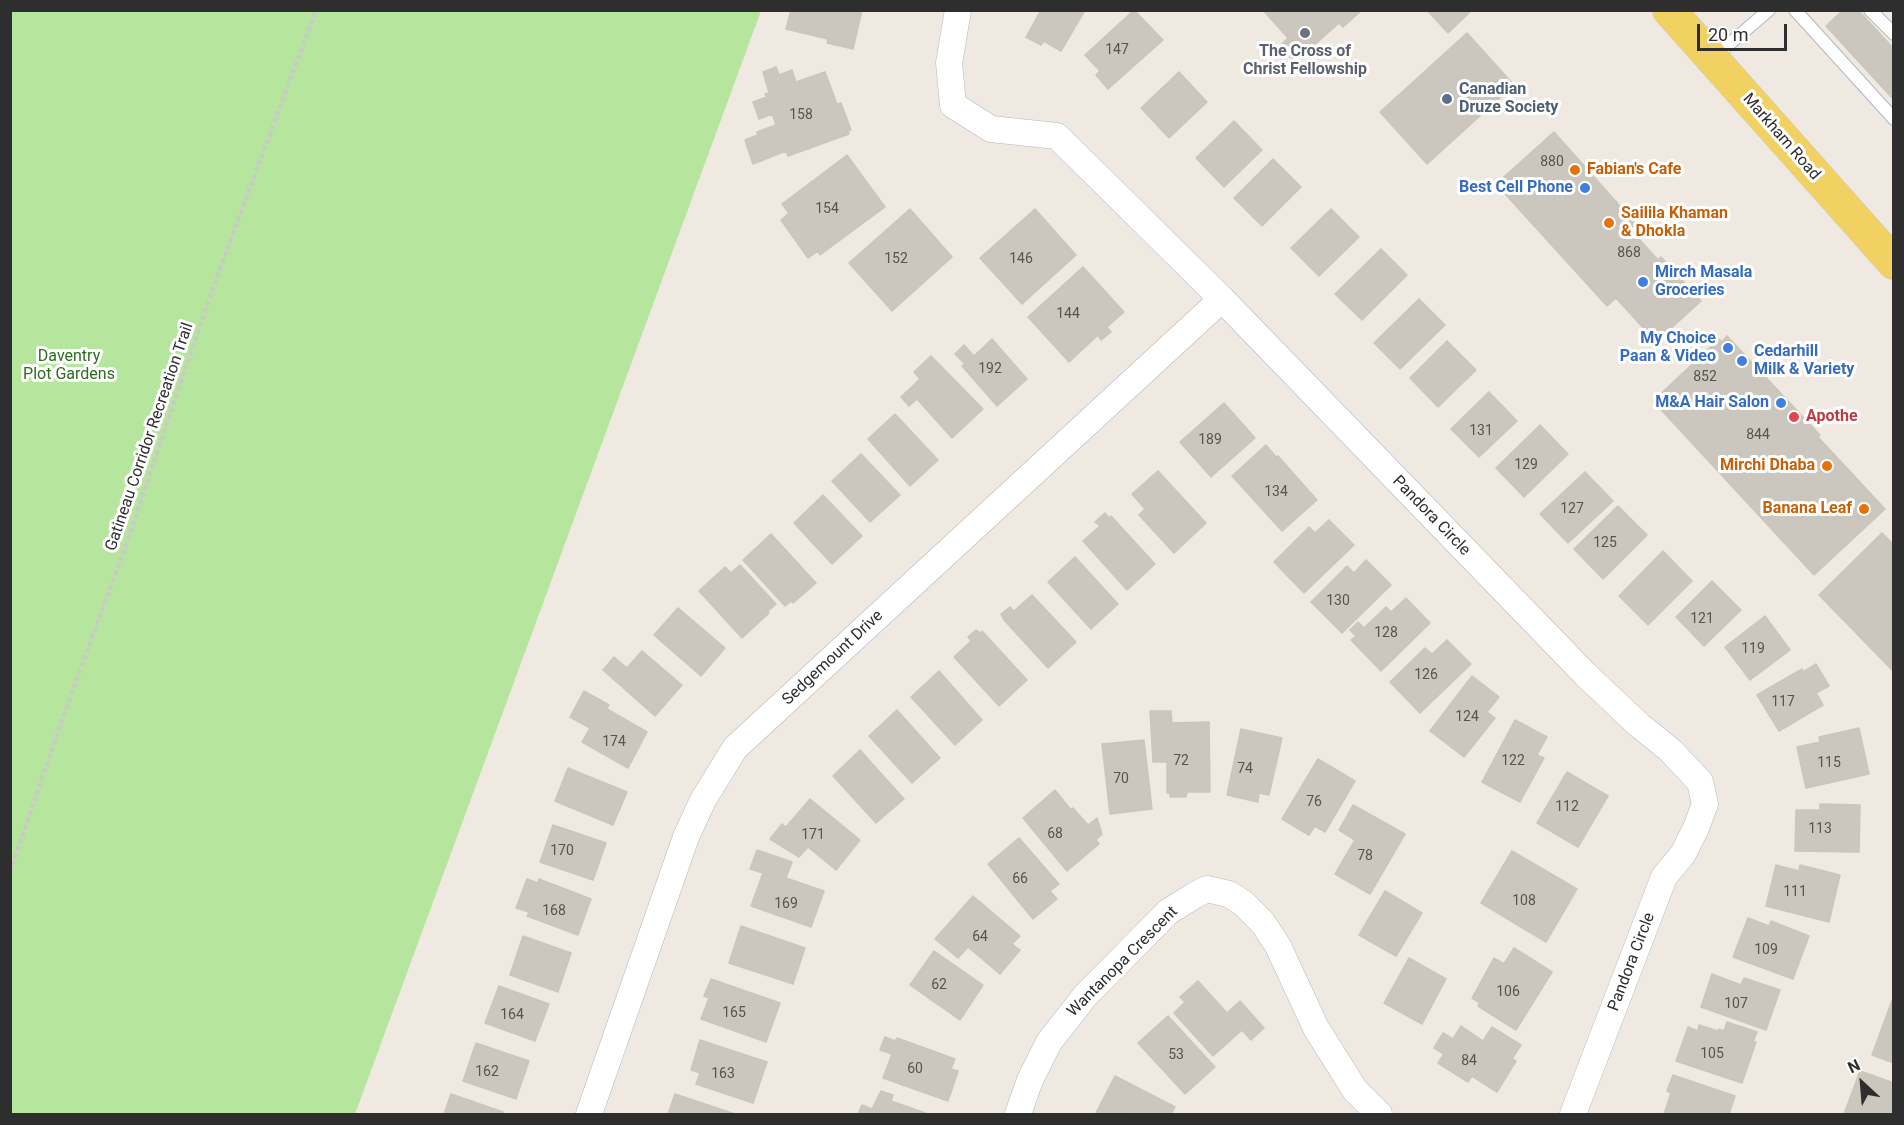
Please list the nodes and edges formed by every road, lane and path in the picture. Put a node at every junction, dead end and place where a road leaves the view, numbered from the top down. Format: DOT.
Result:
graph roads {
  1 [pos="316,10"];
  2 [pos="958,10"];
  3 [pos="1669,10"];
  4 [pos="1769,10"];
  5 [pos="1796,10"];
  6 [pos="1868,13"];
  7 [pos="1892,38"];
  8 [pos="1713,58"];
  9 [pos="1893,119"];
  10 [pos="1893,263"];
  11 [pos="1222,299"];
  12 [pos="10,872"];
  13 [pos="589,1114"];
  14 [pos="1018,1114"];
  15 [pos="1379,1114"];
  16 [pos="1573,1114"];
  1 -- 12 [label="path, Gatineau Corridor Recreation Trail"];
  2 -- 11 [label="street, Pandora Circle"];
  3 -- 8 [label="main road, Markham Road"];
  4 -- 8 [label="lane"];
  5 -- 9 [label="lane"];
  6 -- 7 [label="lane"];
  8 -- 10 [label="main road, Markham Road"];
  11 -- 13 [label="street, Sedgemount Drive"];
  11 -- 16 [label="street, Pandora Circle"];
  14 -- 15 [label="street, Wantanopa Crescent"];
}
